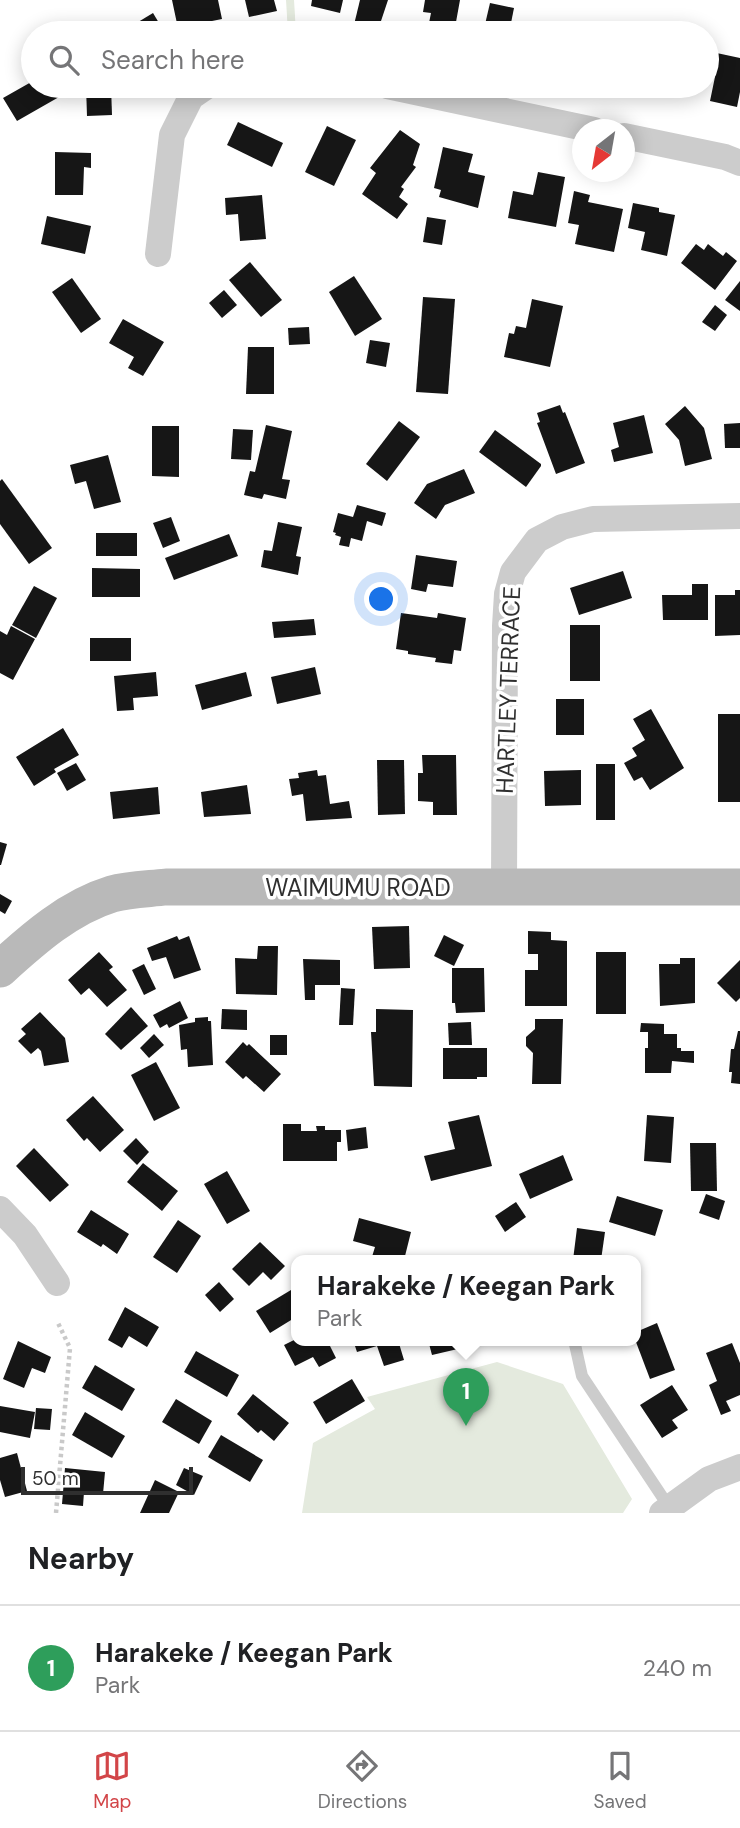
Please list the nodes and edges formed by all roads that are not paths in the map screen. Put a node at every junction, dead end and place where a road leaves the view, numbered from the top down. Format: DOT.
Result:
graph roads {
  1 [pos="190,98"];
  2 [pos="443,98"];
  3 [pos="572,125"];
  4 [pos="635,138"];
  5 [pos="740,163"];
  6 [pos="158,254"];
  7 [pos="740,516"];
  8 [pos="740,887"];
  9 [pos="503,888"];
  10 [pos="0,969"];
  11 [pos="0,1209"];
  12 [pos="57,1283"];
  13 [pos="575,1346"];
  14 [pos="740,1467"];
  15 [pos="666,1510"];
  1 -- 6 [label="street"];
  2 -- 3 [label="street"];
  4 -- 5 [label="street"];
  7 -- 9 [label="street, HARTLEY TERRACE"];
  8 -- 9 [label="main road, WAIMUMU ROAD"];
  9 -- 10 [label="main road, WAIMUMU ROAD"];
  11 -- 12 [label="street"];
  13 -- 15 [label="lane"];
  14 -- 15 [label="street"];
}
